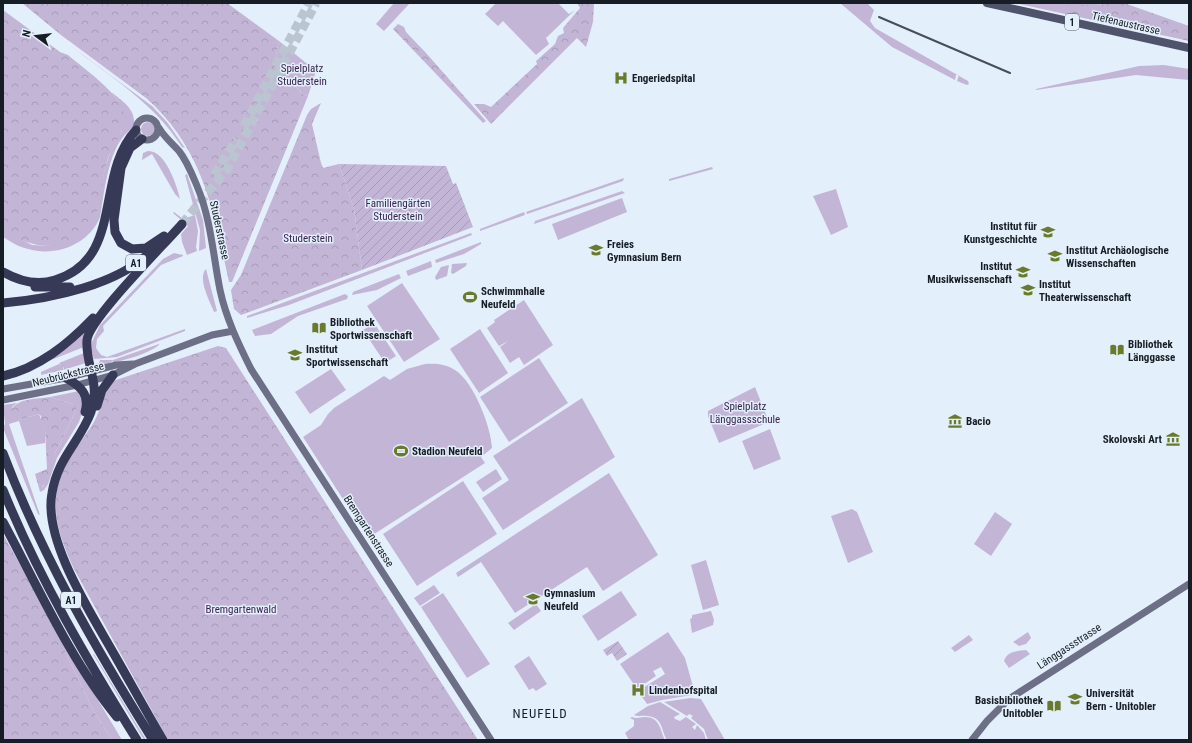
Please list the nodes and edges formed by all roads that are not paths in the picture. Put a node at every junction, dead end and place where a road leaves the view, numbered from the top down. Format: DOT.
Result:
graph roads {
  1 [pos="987,3"];
  2 [pos="1189,48"];
  3 [pos="159,128"];
  4 [pos="136,130"];
  5 [pos="142,139"];
  6 [pos="153,139"];
  7 [pos="168,142"];
  8 [pos="164,236"];
  9 [pos="3,272"];
  10 [pos="3,276"];
  11 [pos="103,281"];
  12 [pos="118,294"];
  13 [pos="3,303"];
  14 [pos="233,331"];
  15 [pos="135,364"];
  16 [pos="112,375"];
  17 [pos="3,376"];
  18 [pos="93,376"];
  19 [pos="66,378"];
  20 [pos="77,385"];
  21 [pos="3,389"];
  22 [pos="3,400"];
  23 [pos="77,436"];
  24 [pos="3,453"];
  25 [pos="3,490"];
  26 [pos="3,522"];
  27 [pos="1189,584"];
  28 [pos="137,740"];
  29 [pos="153,740"];
  30 [pos="163,740"];
  31 [pos="491,740"];
  32 [pos="972,740"];
  1 -- 2 [label="main road, Tiefenaustrasse / 1"];
  3 -- 4 [label="main road"];
  3 -- 6 [label="main road"];
  3 -- 7 [label="main road, Studerstrasse"];
  4 -- 5 [label="main road"];
  4 -- 9 [label="highway"];
  5 -- 6 [label="main road"];
  5 -- 8 [label="highway"];
  6 -- 7 [label="main road"];
  7 -- 14 [label="main road, Studerstrasse"];
  8 -- 11 [label="highway, A1"];
  8 -- 12 [label="highway"];
  10 -- 11 [label="highway"];
  11 -- 13 [label="highway"];
  12 -- 17 [label="highway"];
  12 -- 18 [label="highway"];
  14 -- 15 [label="main road, Neubrückstrasse"];
  14 -- 31 [label="main road, Bremgartenstrasse"];
  15 -- 16 [label="main road, Neubrückstrasse"];
  15 -- 18 [label="main road, Neubrückstrasse"];
  16 -- 18 [label="main road, Neubrückstrasse"];
  16 -- 23 [label="highway"];
  18 -- 19 [label="main road, Neubrückstrasse"];
  18 -- 20 [label="main road, Neubrückstrasse"];
  18 -- 23 [label="highway"];
  19 -- 20 [label="highway"];
  19 -- 21 [label="main road, Neubrückstrasse"];
  20 -- 22 [label="main road, Neubrückstrasse"];
  20 -- 23 [label="highway"];
  23 -- 30 [label="highway"];
  24 -- 29 [label="highway, A1"];
  25 -- 28 [label="highway, A1"];
  26 -- 28 [label="highway"];
  27 -- 32 [label="main road, Länggassstrasse"];
}
